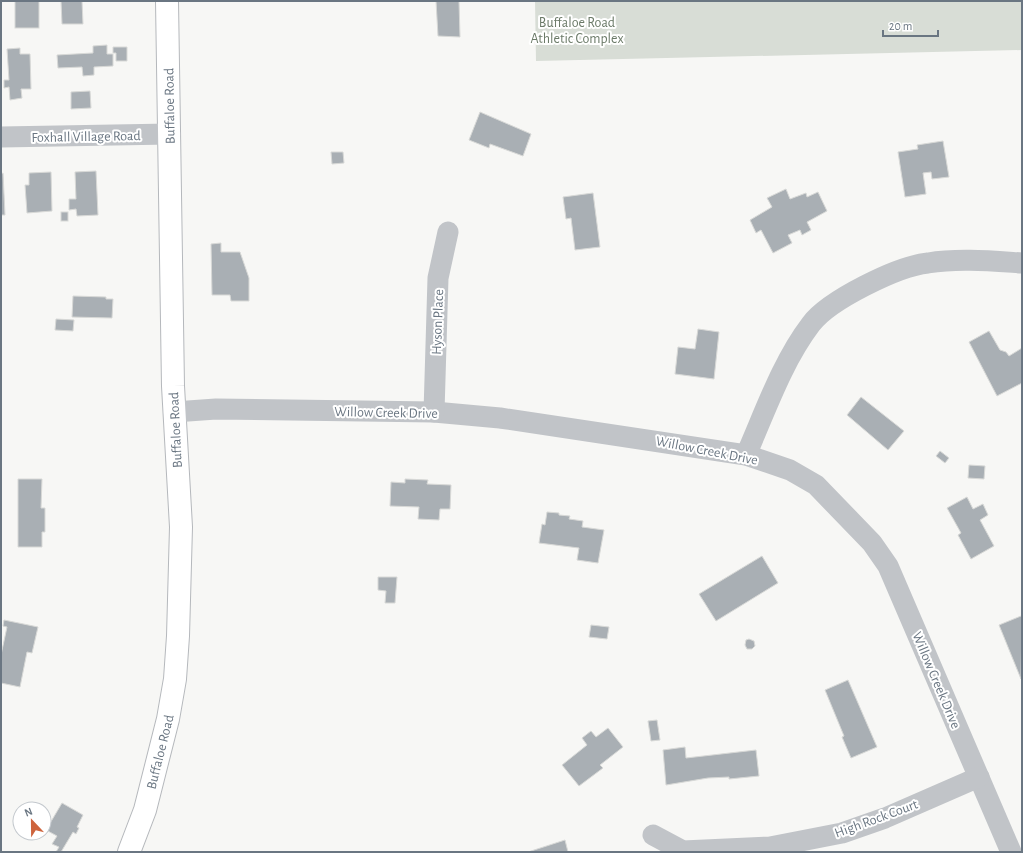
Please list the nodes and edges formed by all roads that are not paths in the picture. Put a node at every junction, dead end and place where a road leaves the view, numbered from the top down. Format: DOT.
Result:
graph roads {
  1 [pos="167,1"];
  2 [pos="170,134"];
  3 [pos="1,137"];
  4 [pos="448,232"];
  5 [pos="1022,262"];
  6 [pos="174,412"];
  7 [pos="434,412"];
  8 [pos="746,455"];
  9 [pos="979,777"];
  10 [pos="653,835"];
  11 [pos="129,852"];
  12 [pos="1011,852"];
  1 -- 2 [label="main road, Buffaloe Road"];
  2 -- 3 [label="street, Foxhall Village Road"];
  2 -- 6 [label="main road, Buffaloe Road"];
  4 -- 7 [label="street, Hyson Place"];
  5 -- 8 [label="street"];
  6 -- 7 [label="street, Willow Creek Drive"];
  6 -- 11 [label="main road, Buffaloe Road"];
  7 -- 8 [label="street, Willow Creek Drive"];
  8 -- 9 [label="street, Willow Creek Drive"];
  9 -- 10 [label="street, High Rock Court"];
  9 -- 12 [label="street, Willow Creek Drive"];
}
